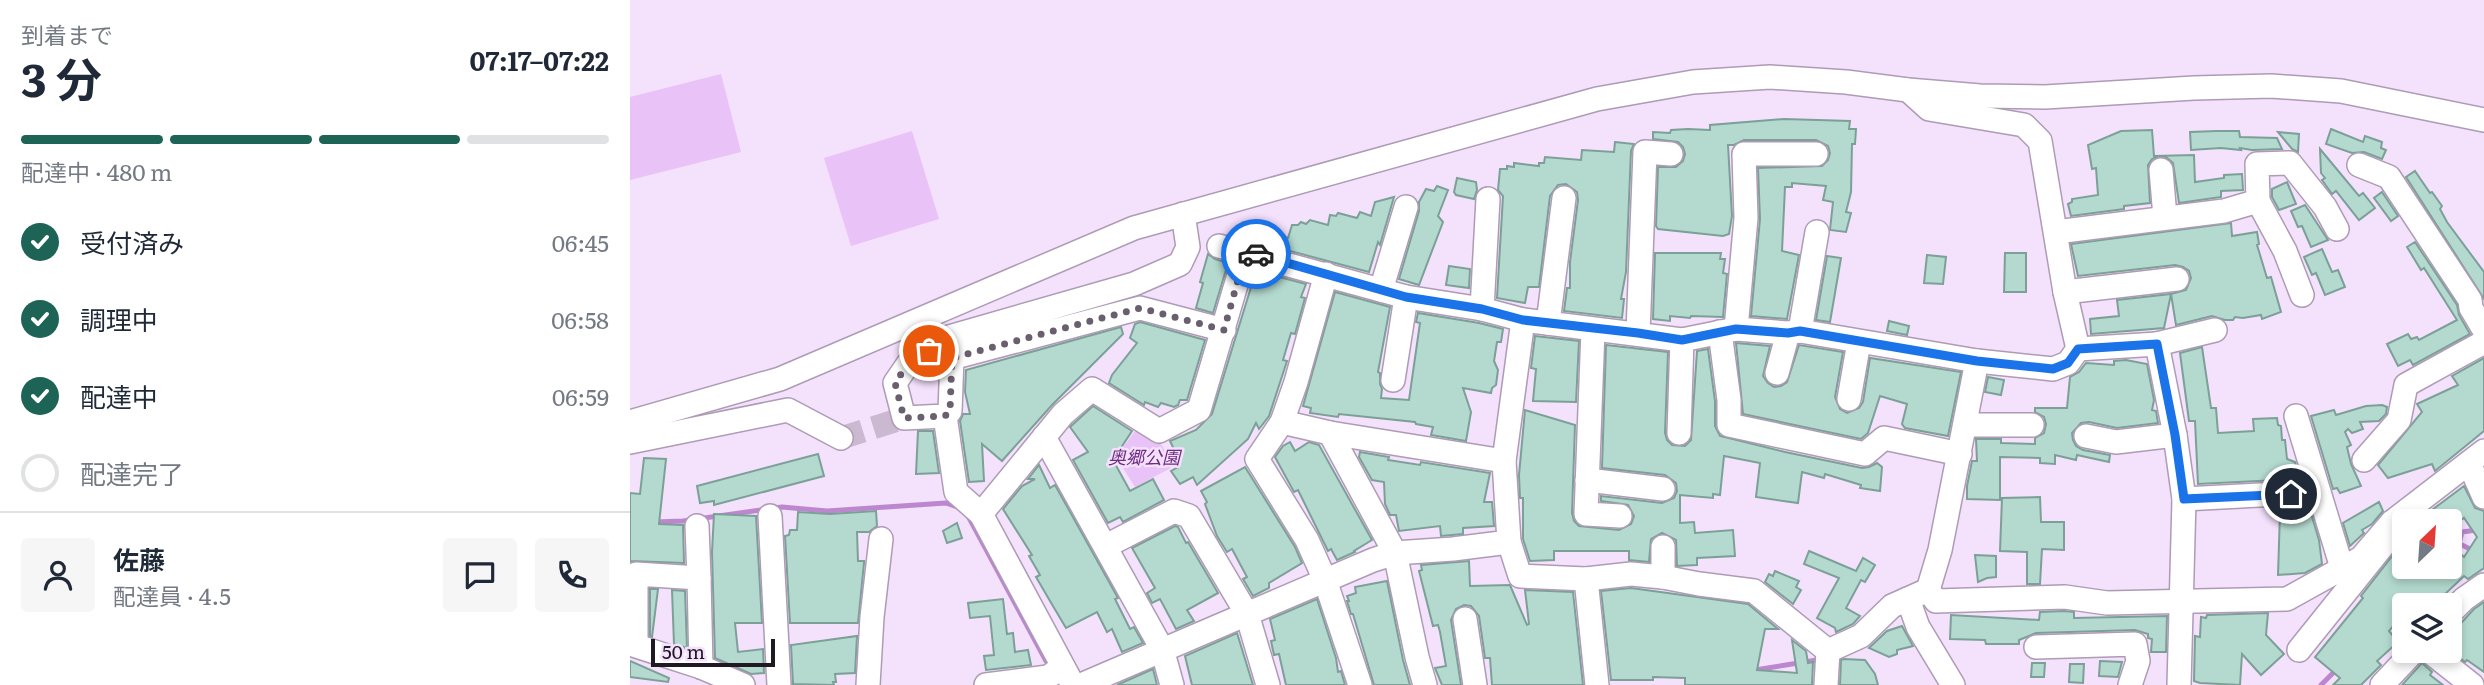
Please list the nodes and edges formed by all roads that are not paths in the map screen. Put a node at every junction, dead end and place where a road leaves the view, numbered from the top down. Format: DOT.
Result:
graph roads {
  1 [pos="1908,90"];
  2 [pos="2484,120"];
  3 [pos="1671,154"];
  4 [pos="1816,154"];
  5 [pos="2359,165"];
  6 [pos="2161,170"];
  7 [pos="1564,198"];
  8 [pos="1488,199"];
  9 [pos="2258,201"];
  10 [pos="1183,214"];
  11 [pos="2165,217"];
  12 [pos="1408,220"];
  13 [pos="2337,229"];
  14 [pos="2056,232"];
  15 [pos="1820,240"];
  16 [pos="1219,246"];
  17 [pos="1246,251"];
  18 [pos="1326,274"];
  19 [pos="2177,279"];
  20 [pos="1381,290"];
  21 [pos="2065,292"];
  22 [pos="2302,295"];
  23 [pos="1406,297"];
  24 [pos="1482,309"];
  25 [pos="1523,320"];
  26 [pos="1548,323"];
  27 [pos="1224,330"];
  28 [pos="1593,330"];
  29 [pos="2214,330"];
  30 [pos="2484,330"];
  31 [pos="1728,331"];
  32 [pos="1794,332"];
  33 [pos="1638,333"];
  34 [pos="1682,340"];
  35 [pos="1859,342"];
  36 [pos="2484,342"];
  37 [pos="2157,344"];
  38 [pos="2078,349"];
  39 [pos="1977,361"];
  40 [pos="1777,373"];
  41 [pos="1394,380"];
  42 [pos="1849,399"];
  43 [pos="945,416"];
  44 [pos="2296,416"];
  45 [pos="630,422"];
  46 [pos="1282,422"];
  47 [pos="1965,425"];
  48 [pos="2032,425"];
  49 [pos="1331,433"];
  50 [pos="1679,433"];
  51 [pos="2175,435"];
  52 [pos="2086,436"];
  53 [pos="1044,437"];
  54 [pos="841,439"];
  55 [pos="630,442"];
  56 [pos="1960,454"];
  57 [pos="2477,457"];
  58 [pos="2364,460"];
  59 [pos="1504,461"];
  60 [pos="1587,480"];
  61 [pos="1663,489"];
  62 [pos="2318,492"];
  63 [pos="2484,497"];
  64 [pos="2184,499"];
  65 [pos="2398,509"];
  66 [pos="2392,513"];
  67 [pos="981,514"];
  68 [pos="770,516"];
  69 [pos="1620,516"];
  70 [pos="697,526"];
  71 [pos="2392,534"];
  72 [pos="881,539"];
  73 [pos="1509,542"];
  74 [pos="1105,546"];
  75 [pos="1663,547"];
  76 [pos="1395,553"];
  77 [pos="2342,568"];
  78 [pos="1663,577"];
  79 [pos="699,578"];
  80 [pos="1586,579"];
  81 [pos="1325,580"];
  82 [pos="1918,595"];
  83 [pos="2182,600"];
  84 [pos="1247,614"];
  85 [pos="1465,620"];
  86 [pos="633,644"];
  87 [pos="2036,647"];
  88 [pos="1161,649"];
  89 [pos="2299,650"];
  90 [pos="1828,652"];
  91 [pos="2403,663"];
  92 [pos="2444,663"];
  93 [pos="701,667"];
  94 [pos="1067,676"];
  95 [pos="743,685"];
  96 [pos="779,685"];
  97 [pos="868,685"];
  98 [pos="986,685"];
  99 [pos="1081,685"];
  100 [pos="1172,685"];
  101 [pos="1268,685"];
  102 [pos="1360,685"];
  103 [pos="1425,685"];
  104 [pos="1475,685"];
  105 [pos="1598,685"];
  106 [pos="1826,685"];
  107 [pos="1953,685"];
  108 [pos="2130,685"];
  109 [pos="2179,685"];
  110 [pos="2382,685"];
  111 [pos="2472,685"];
  1 -- 2 [label="street"];
  1 -- 10 [label="street"];
  1 -- 14 [label="street"];
  3 -- 33 [label="street"];
  4 -- 31 [label="street"];
  5 -- 30 [label="street"];
  6 -- 11 [label="street"];
  7 -- 26 [label="street"];
  8 -- 24 [label="street"];
  9 -- 11 [label="street"];
  9 -- 13 [label="street"];
  9 -- 22 [label="street"];
  10 -- 43 [label="street"];
  10 -- 45 [label="street"];
  11 -- 14 [label="street"];
  12 -- 20 [label="street"];
  14 -- 21 [label="street"];
  15 -- 32 [label="street"];
  16 -- 17 [label="street"];
  17 -- 18 [label="street"];
  17 -- 27 [label="street"];
  18 -- 20 [label="street"];
  18 -- 46 [label="street"];
  19 -- 21 [label="street"];
  20 -- 23 [label="street"];
  21 -- 38 [label="street"];
  23 -- 24 [label="street"];
  23 -- 41 [label="street"];
  24 -- 25 [label="street"];
  25 -- 26 [label="street"];
  25 -- 59 [label="street"];
  26 -- 28 [label="street"];
  27 -- 43 [label="street"];
  27 -- 53 [label="street"];
  28 -- 33 [label="street"];
  28 -- 60 [label="street"];
  29 -- 37 [label="street"];
  31 -- 32 [label="street"];
  31 -- 34 [label="street"];
  31 -- 56 [label="street"];
  32 -- 35 [label="street"];
  32 -- 40 [label="street"];
  33 -- 34 [label="street"];
  34 -- 50 [label="street"];
  35 -- 39 [label="street"];
  35 -- 42 [label="street"];
  36 -- 58 [label="street"];
  37 -- 38 [label="street"];
  37 -- 51 [label="street"];
  38 -- 39 [label="street"];
  39 -- 47 [label="street"];
  43 -- 67 [label="street"];
  44 -- 62 [label="street"];
  46 -- 49 [label="street"];
  46 -- 81 [label="street"];
  47 -- 48 [label="street"];
  47 -- 56 [label="street"];
  49 -- 59 [label="street"];
  49 -- 76 [label="street"];
  51 -- 52 [label="street"];
  51 -- 64 [label="street"];
  53 -- 67 [label="street"];
  53 -- 74 [label="street"];
  54 -- 55 [label="street"];
  56 -- 82 [label="street"];
  57 -- 63 [label="street"];
  57 -- 65 [label="street"];
  59 -- 73 [label="street"];
  60 -- 61 [label="street"];
  60 -- 69 [label="street"];
  62 -- 64 [label="street"];
  62 -- 77 [label="street"];
  64 -- 83 [label="street"];
  66 -- 77 [label="street"];
  67 -- 94 [label="street"];
  68 -- 96 [label="street"];
  70 -- 79 [label="street"];
  71 -- 89 [label="street"];
  72 -- 97 [label="street"];
  73 -- 76 [label="street"];
  73 -- 80 [label="street"];
  74 -- 84 [label="street"];
  74 -- 88 [label="street"];
  75 -- 78 [label="street"];
  76 -- 81 [label="street"];
  76 -- 103 [label="street"];
  77 -- 83 [label="street"];
  78 -- 80 [label="street"];
  78 -- 90 [label="street"];
  79 -- 86 [label="street"];
  79 -- 93 [label="street"];
  80 -- 105 [label="street"];
  81 -- 84 [label="street"];
  81 -- 102 [label="street"];
  82 -- 83 [label="street"];
  82 -- 90 [label="street"];
  82 -- 107 [label="street"];
  83 -- 109 [label="street"];
  84 -- 88 [label="street"];
  84 -- 101 [label="street"];
  85 -- 104 [label="street"];
  86 -- 93 [label="street"];
  87 -- 108 [label="street"];
  88 -- 99 [label="street"];
  88 -- 100 [label="street"];
  90 -- 106 [label="street"];
  91 -- 110 [label="street"];
  92 -- 111 [label="street"];
  93 -- 95 [label="street"];
  94 -- 98 [label="street"];
}
